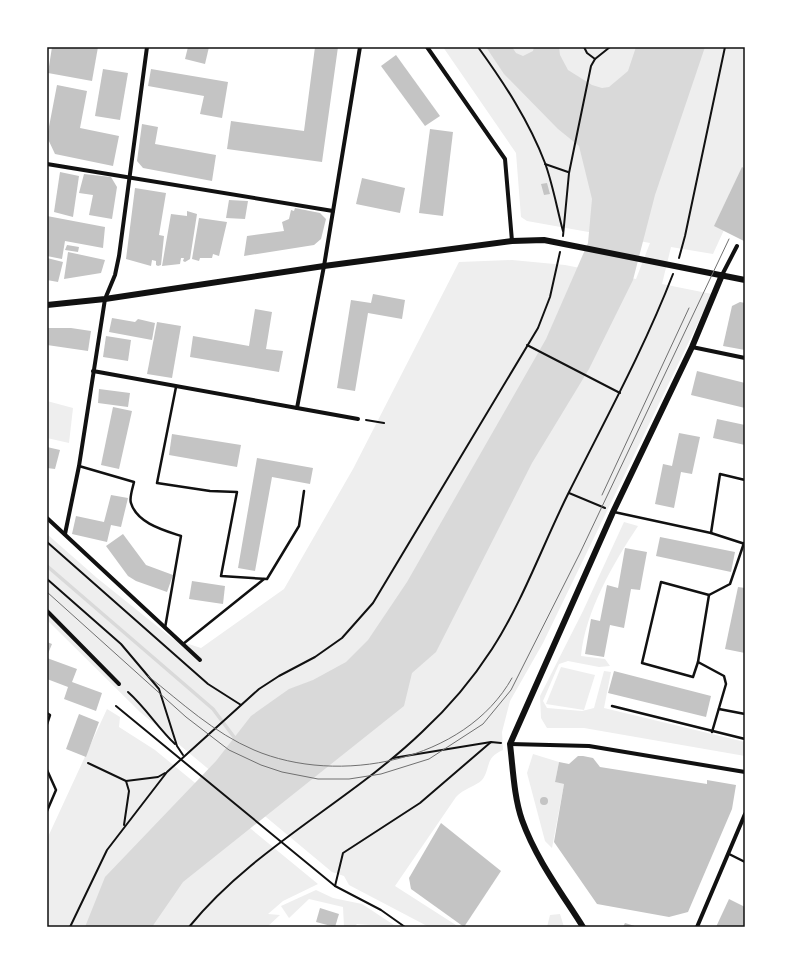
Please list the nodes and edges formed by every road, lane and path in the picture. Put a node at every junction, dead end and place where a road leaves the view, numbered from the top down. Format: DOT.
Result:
graph roads {
  1 [pos="147,47"];
  2 [pos="360,47"];
  3 [pos="427,47"];
  4 [pos="478,47"];
  5 [pos="584,47"];
  6 [pos="610,47"];
  7 [pos="726,47"];
  8 [pos="595,59"];
  9 [pos="47,164"];
  10 [pos="545,164"];
  11 [pos="569,172"];
  12 [pos="128,178"];
  13 [pos="333,211"];
  14 [pos="564,234"];
  15 [pos="512,241"];
  16 [pos="562,241"];
  17 [pos="737,246"];
  18 [pos="561,248"];
  19 [pos="677,263"];
  20 [pos="324,266"];
  21 [pos="674,270"];
  22 [pos="722,275"];
  23 [pos="745,280"];
  24 [pos="105,299"];
  25 [pos="47,305"];
  26 [pos="527,345"];
  27 [pos="692,347"];
  28 [pos="745,358"];
  29 [pos="93,371"];
  30 [pos="176,387"];
  31 [pos="620,393"];
  32 [pos="297,408"];
  33 [pos="358,418"];
  34 [pos="384,423"];
  35 [pos="79,466"];
  36 [pos="745,480"];
  37 [pos="304,491"];
  38 [pos="569,493"];
  39 [pos="613,512"];
  40 [pos="47,518"];
  41 [pos="711,533"];
  42 [pos="65,534"];
  43 [pos="47,542"];
  44 [pos="744,543"];
  45 [pos="265,578"];
  46 [pos="47,579"];
  47 [pos="709,595"];
  48 [pos="47,611"];
  49 [pos="165,628"];
  50 [pos="183,644"];
  51 [pos="200,660"];
  52 [pos="698,662"];
  53 [pos="119,684"];
  54 [pos="128,692"];
  55 [pos="116,706"];
  56 [pos="241,706"];
  57 [pos="612,706"];
  58 [pos="719,709"];
  59 [pos="47,714"];
  60 [pos="745,714"];
  61 [pos="47,724"];
  62 [pos="712,732"];
  63 [pos="745,739"];
  64 [pos="491,742"];
  65 [pos="510,744"];
  66 [pos="176,746"];
  67 [pos="185,755"];
  68 [pos="392,758"];
  69 [pos="88,764"];
  70 [pos="47,770"];
  71 [pos="167,772"];
  72 [pos="745,772"];
  73 [pos="126,781"];
  74 [pos="47,811"];
  75 [pos="745,814"];
  76 [pos="124,826"];
  77 [pos="728,854"];
  78 [pos="745,862"];
  79 [pos="335,886"];
  80 [pos="70,927"];
  81 [pos="188,927"];
  82 [pos="405,927"];
  83 [pos="583,927"];
  84 [pos="697,927"];
  1 -- 12 [label="street"];
  2 -- 13 [label="street"];
  3 -- 15 [label="street"];
  4 -- 10 [label="path"];
  5 -- 8 [label="path"];
  6 -- 8 [label="path"];
  7 -- 19 [label="path"];
  8 -- 11 [label="path"];
  9 -- 12 [label="street"];
  10 -- 11 [label="path"];
  10 -- 14 [label="path"];
  11 -- 14 [label="path"];
  12 -- 13 [label="street"];
  12 -- 24 [label="street"];
  13 -- 20 [label="street"];
  14 -- 16 [label="path"];
  15 -- 20 [label="street"];
  15 -- 22 [label="street"];
  17 -- 22 [label="street"];
  18 -- 26 [label="path"];
  20 -- 24 [label="street"];
  20 -- 32 [label="street"];
  21 -- 31 [label="path"];
  22 -- 23 [label="street"];
  22 -- 27 [label="street"];
  24 -- 25 [label="street"];
  24 -- 29 [label="street"];
  26 -- 31 [label="path"];
  26 -- 56 [label="path"];
  27 -- 28 [label="street"];
  27 -- 39 [label="street"];
  29 -- 30 [label="street"];
  29 -- 35 [label="street"];
  30 -- 32 [label="street"];
  30 -- 45 [label="lane"];
  31 -- 38 [label="path"];
  32 -- 33 [label="street"];
  33 -- 34 [label="path"];
  35 -- 42 [label="street"];
  35 -- 49 [label="lane"];
  36 -- 41 [label="lane"];
  37 -- 45 [label="lane"];
  38 -- 39 [label="path"];
  38 -- 68 [label="path"];
  39 -- 41 [label="lane"];
  39 -- 65 [label="street"];
  40 -- 42 [label="street"];
  41 -- 44 [label="lane"];
  42 -- 49 [label="street"];
  43 -- 56 [label="path"];
  44 -- 47 [label="lane"];
  45 -- 50 [label="lane"];
  46 -- 66 [label="path"];
  47 -- 52 [label="lane"];
  47 -- 52 [label="lane"];
  48 -- 53 [label="street"];
  49 -- 50 [label="street"];
  50 -- 51 [label="street"];
  52 -- 58 [label="lane"];
  54 -- 66 [label="path"];
  55 -- 79 [label="path"];
  56 -- 67 [label="path"];
  57 -- 62 [label="lane"];
  58 -- 60 [label="lane"];
  58 -- 62 [label="lane"];
  59 -- 61 [label="lane"];
  62 -- 63 [label="lane"];
  64 -- 65 [label="path"];
  64 -- 68 [label="path"];
  64 -- 79 [label="path"];
  65 -- 72 [label="street"];
  65 -- 83 [label="street"];
  66 -- 67 [label="path"];
  67 -- 71 [label="path"];
  68 -- 81 [label="path"];
  69 -- 73 [label="path"];
  70 -- 74 [label="lane"];
  71 -- 73 [label="path"];
  71 -- 76 [label="path"];
  73 -- 76 [label="path"];
  75 -- 77 [label="street"];
  76 -- 80 [label="path"];
  77 -- 78 [label="lane"];
  77 -- 84 [label="street"];
  79 -- 82 [label="path"];
}
